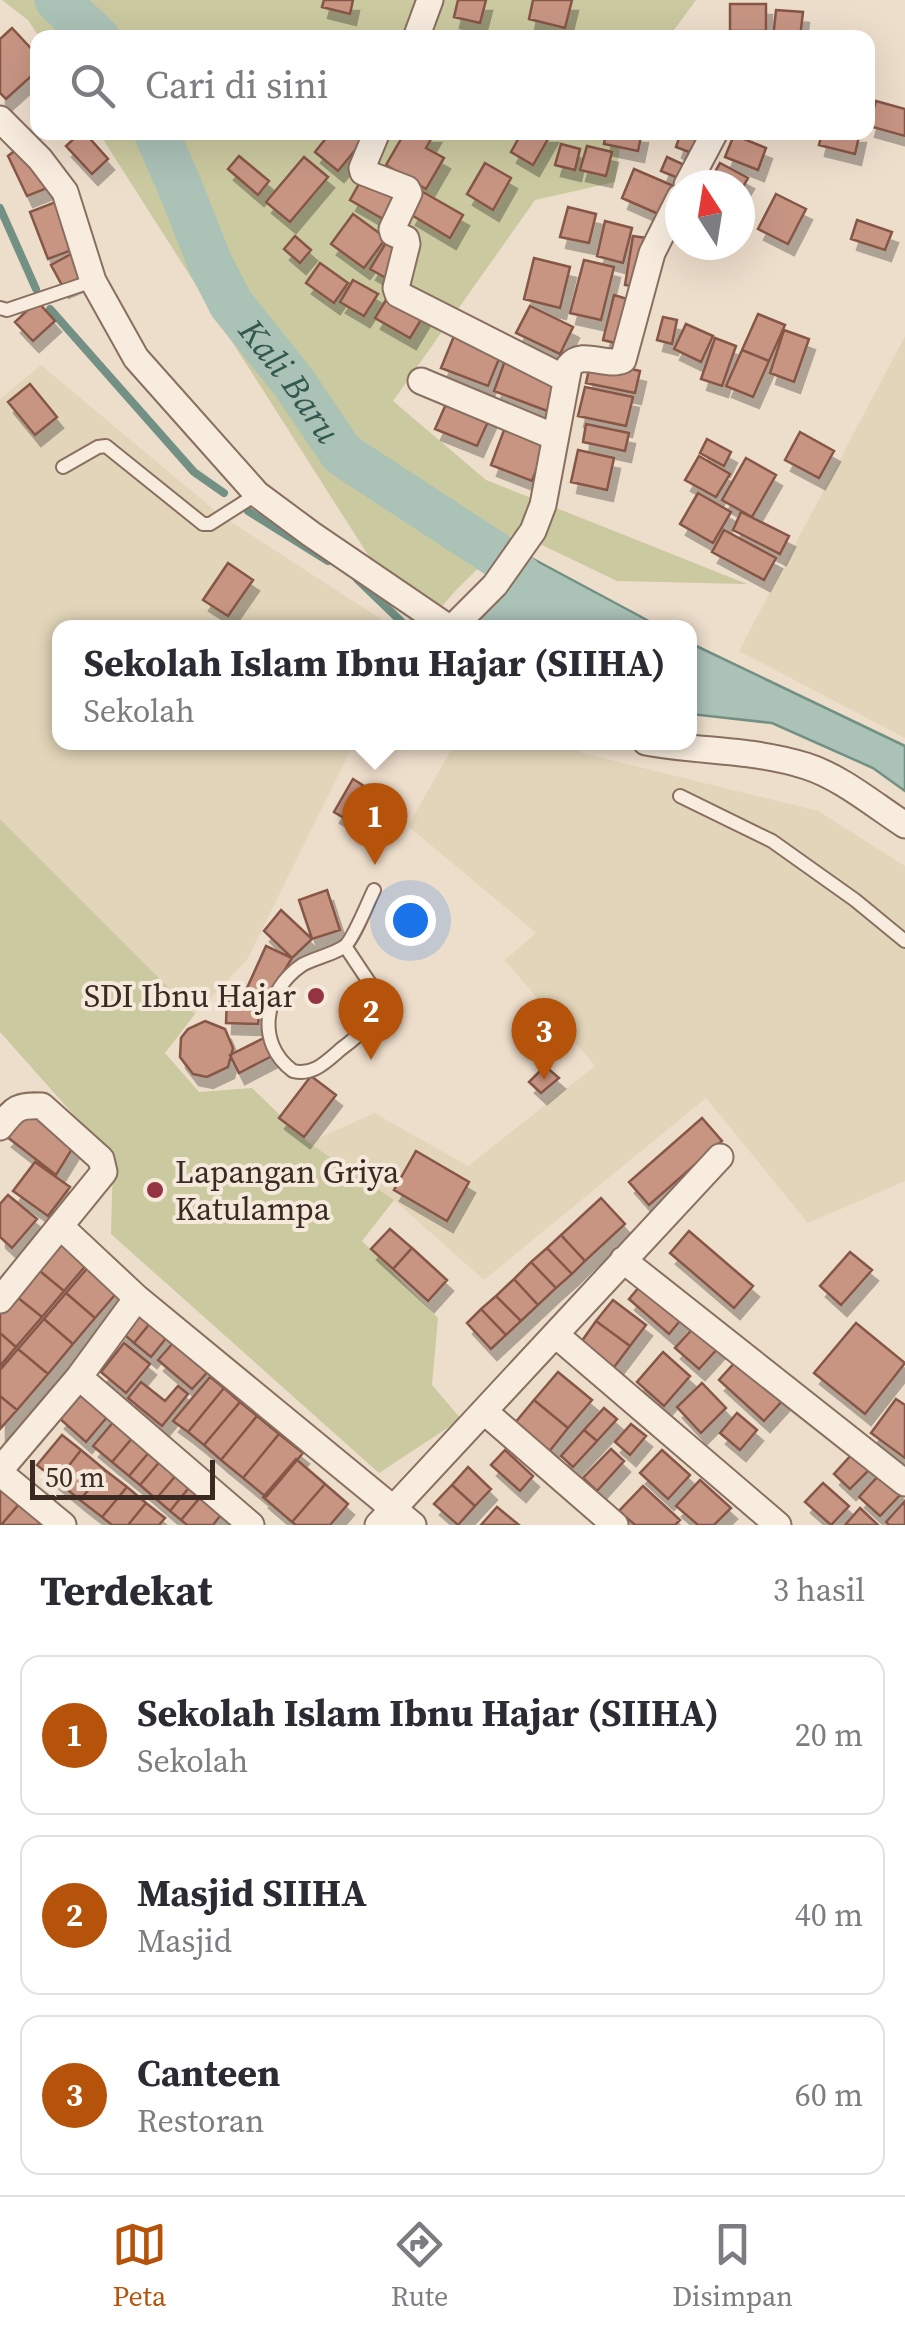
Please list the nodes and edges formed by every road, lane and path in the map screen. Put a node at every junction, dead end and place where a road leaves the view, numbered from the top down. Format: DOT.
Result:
graph roads {
  1 [pos="430,0"];
  2 [pos="419,30"];
  3 [pos="0,119"];
  4 [pos="374,140"];
  5 [pos="711,140"];
  6 [pos="694,170"];
  7 [pos="665,227"];
  8 [pos="93,281"];
  9 [pos="0,308"];
  10 [pos="566,379"];
  11 [pos="421,382"];
  12 [pos="555,438"];
  13 [pos="63,467"];
  14 [pos="257,494"];
  15 [pos="438,620"];
  16 [pos="458,620"];
  17 [pos="697,747"];
  18 [pos="680,796"];
  19 [pos="905,825"];
  20 [pos="374,890"];
  21 [pos="905,941"];
  22 [pos="345,946"];
  23 [pos="0,1127"];
  24 [pos="720,1157"];
  25 [pos="60,1226"];
  26 [pos="624,1260"];
  27 [pos="137,1298"];
  28 [pos="0,1300"];
  29 [pos="556,1335"];
  30 [pos="79,1377"];
  31 [pos="484,1412"];
  32 [pos="0,1472"];
  33 [pos="905,1483"];
  34 [pos="395,1520"];
  35 [pos="64,1525"];
  36 [pos="251,1525"];
  37 [pos="614,1525"];
  38 [pos="778,1525"];
  1 -- 2 [label="street"];
  3 -- 8 [label="street"];
  4 -- 10 [label="street"];
  5 -- 6 [label="street"];
  7 -- 10 [label="street"];
  8 -- 9 [label="lane"];
  8 -- 14 [label="street"];
  10 -- 12 [label="street"];
  11 -- 12 [label="street"];
  12 -- 16 [label="street"];
  13 -- 14 [label="lane"];
  14 -- 15 [label="street"];
  17 -- 19 [label="street"];
  18 -- 21 [label="lane"];
  20 -- 22 [label="lane"];
  22 -- 22 [label="lane"];
  23 -- 25 [label="street"];
  24 -- 26 [label="street"];
  25 -- 27 [label="street"];
  25 -- 28 [label="street"];
  26 -- 29 [label="street"];
  26 -- 33 [label="street"];
  27 -- 30 [label="street"];
  27 -- 34 [label="street"];
  29 -- 31 [label="street"];
  29 -- 38 [label="street"];
  30 -- 32 [label="street"];
  30 -- 36 [label="street"];
  31 -- 34 [label="street"];
  31 -- 37 [label="street"];
  32 -- 35 [label="street"];
}
